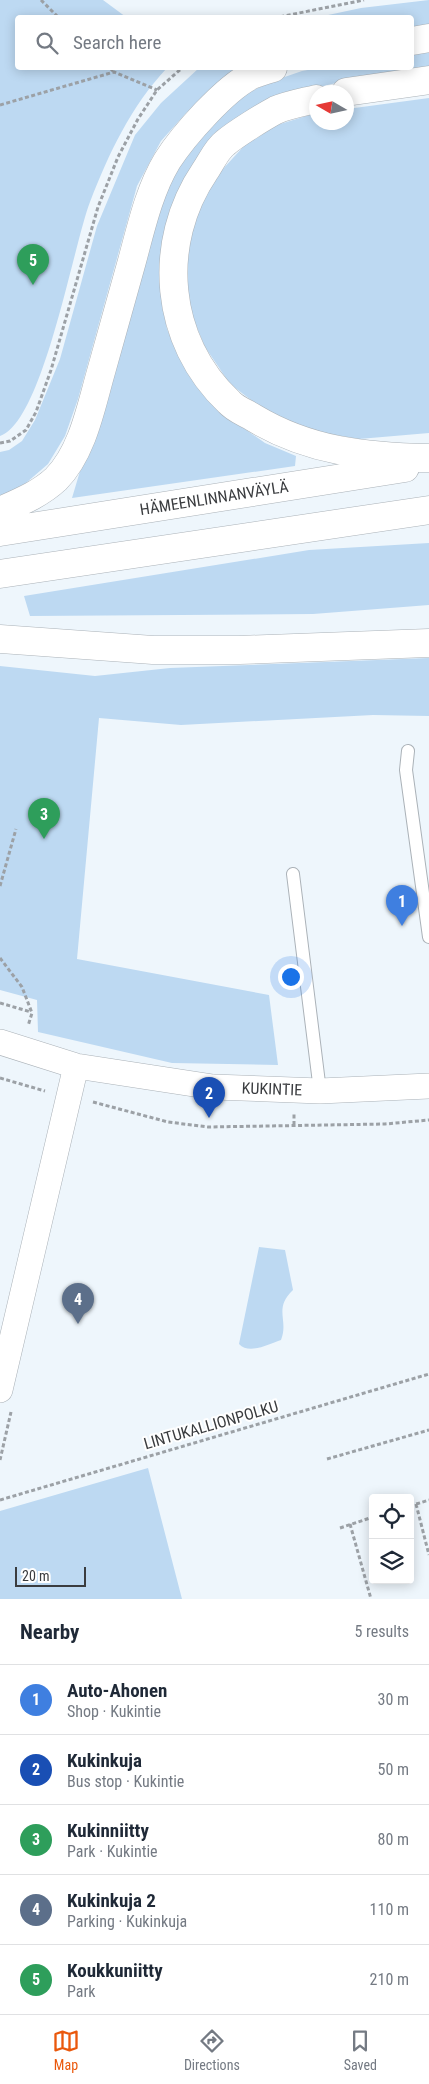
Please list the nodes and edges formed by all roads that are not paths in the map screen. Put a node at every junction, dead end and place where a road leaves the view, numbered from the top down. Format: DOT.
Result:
graph roads {
  1 [pos="429,38"];
  2 [pos="414,41"];
  3 [pos="268,70"];
  4 [pos="429,80"];
  5 [pos="354,91"];
  6 [pos="309,101"];
  7 [pos="429,458"];
  8 [pos="429,464"];
  9 [pos="429,510"];
  10 [pos="0,511"];
  11 [pos="0,532"];
  12 [pos="0,574"];
  13 [pos="0,639"];
  14 [pos="429,642"];
  15 [pos="408,751"];
  16 [pos="293,874"];
  17 [pos="429,937"];
  18 [pos="0,1042"];
  19 [pos="76,1066"];
  20 [pos="429,1086"];
  21 [pos="320,1091"];
  22 [pos="0,1390"];
  1 -- 2 [label="highway"];
  3 -- 10 [label="highway"];
  4 -- 5 [label="highway"];
  6 -- 7 [label="highway"];
  8 -- 11 [label="highway, HÄMEENLINNANVÄYLÄ"];
  9 -- 12 [label="highway"];
  13 -- 14 [label="highway"];
  15 -- 17 [label="lane"];
  16 -- 21 [label="lane"];
  18 -- 19 [label="street, KUKINTIE"];
  19 -- 21 [label="street, KUKINTIE"];
  19 -- 22 [label="street"];
  20 -- 21 [label="street, KUKINTIE"];
}
